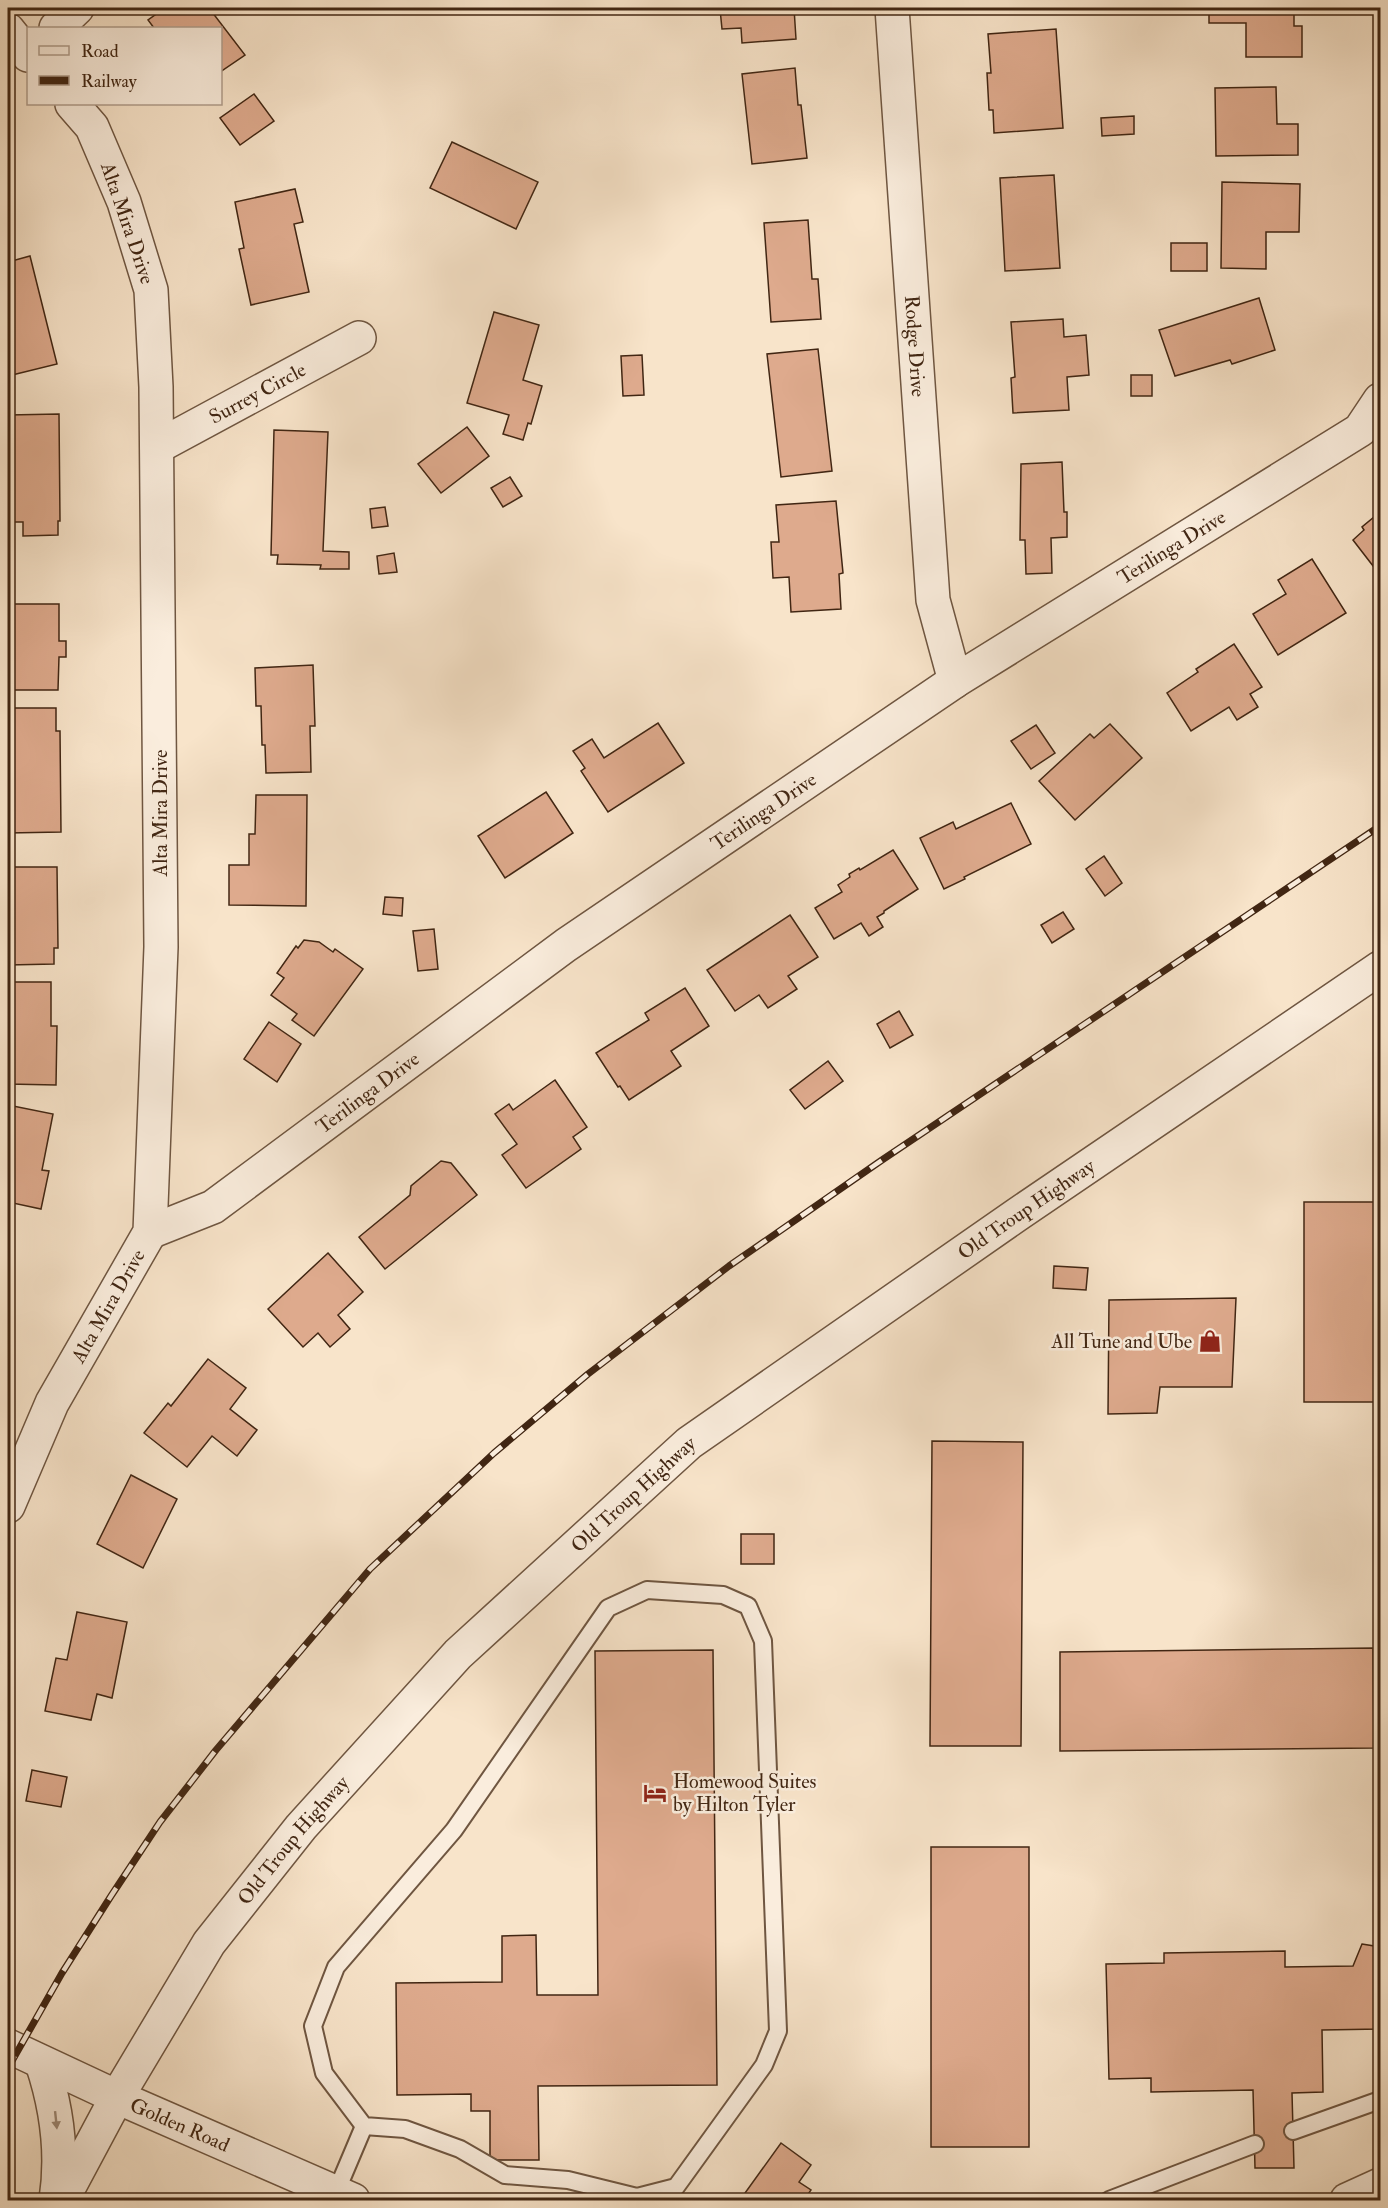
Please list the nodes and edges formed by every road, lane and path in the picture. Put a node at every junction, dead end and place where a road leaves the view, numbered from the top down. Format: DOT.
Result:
graph roads {
  1 [pos="77,8"];
  2 [pos="892,8"];
  3 [pos="57,27"];
  4 [pos="8,30"];
  5 [pos="27,54"];
  6 [pos="73,105"];
  7 [pos="359,338"];
  8 [pos="1380,400"];
  9 [pos="157,447"];
  10 [pos="955,681"];
  11 [pos="1380,968"];
  12 [pos="150,1232"];
  13 [pos="8,1506"];
  14 [pos="8,2046"];
  15 [pos="42,2063"];
  16 [pos="117,2097"];
  17 [pos="1380,2100"];
  18 [pos="364,2126"];
  19 [pos="1293,2131"];
  20 [pos="1255,2144"];
  21 [pos="1380,2185"];
  22 [pos="341,2198"];
  23 [pos="56,2200"];
  24 [pos="62,2200"];
  25 [pos="1109,2200"];
  26 [pos="1347,2200"];
  1 -- 3 [label="street"];
  2 -- 10 [label="street, Rodge Drive"];
  4 -- 5 [label="street"];
  6 -- 9 [label="street, Alta Mira Drive"];
  7 -- 9 [label="street, Surrey Circle"];
  8 -- 10 [label="street, Terilinga Drive"];
  9 -- 12 [label="street, Alta Mira Drive"];
  10 -- 12 [label="street, Terilinga Drive"];
  11 -- 16 [label="street, Old Troup Highway"];
  12 -- 13 [label="street, Alta Mira Drive"];
  14 -- 15 [label="street, Golden Road"];
  15 -- 16 [label="street, Golden Road"];
  15 -- 23 [label="street, one-way"];
  16 -- 22 [label="street, Golden Road"];
  16 -- 24 [label="street, Old Troup Highway"];
  17 -- 19 [label="lane"];
  18 -- 18 [label="lane"];
  18 -- 22 [label="lane"];
  20 -- 25 [label="lane"];
  21 -- 26 [label="street"];
}
